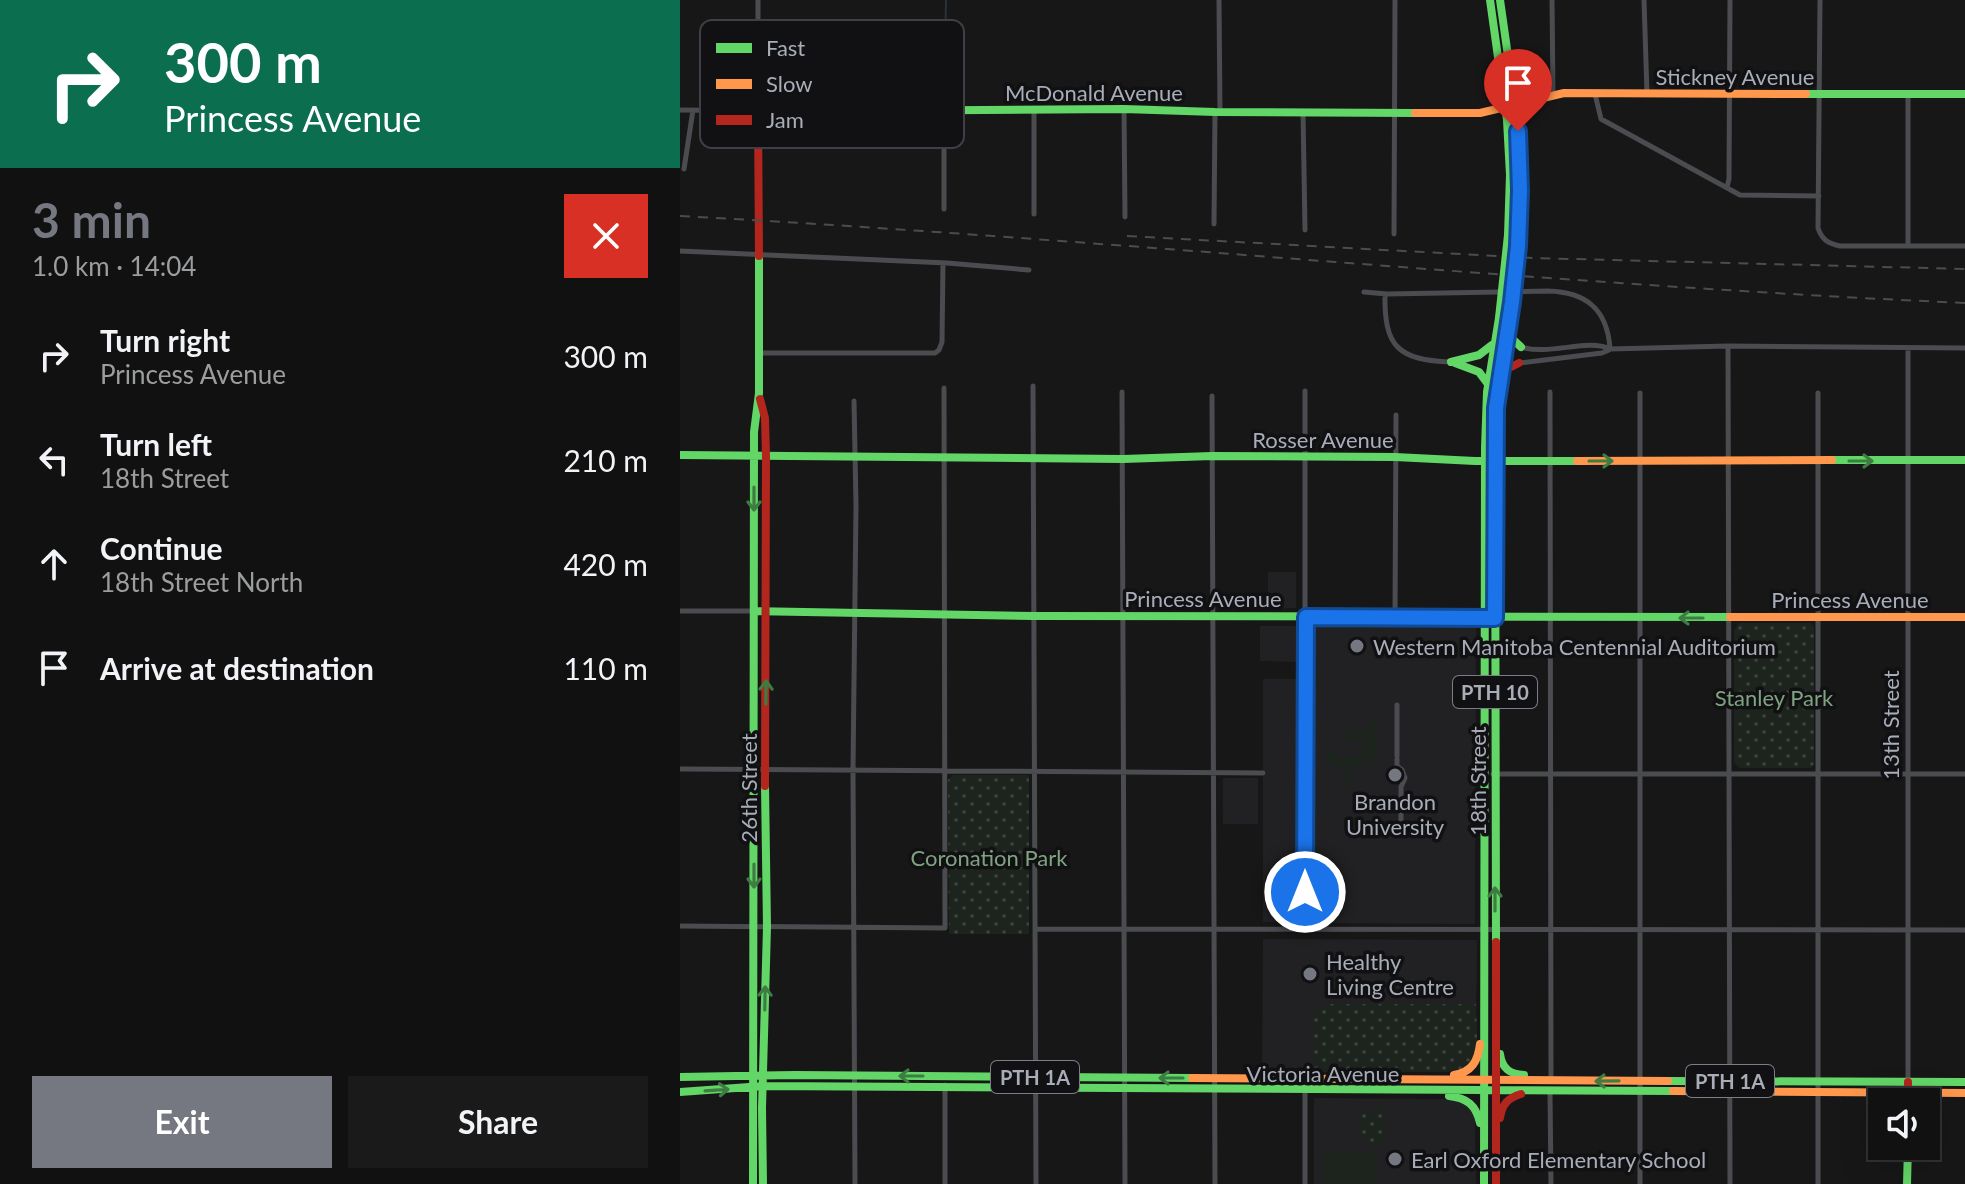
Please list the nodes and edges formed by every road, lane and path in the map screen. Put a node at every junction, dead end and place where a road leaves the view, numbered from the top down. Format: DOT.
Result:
graph roads {
  1 [pos="1219,0"];
  2 [pos="1395,0"];
  3 [pos="1490,0"];
  4 [pos="1500,0"];
  5 [pos="1552,0"];
  6 [pos="1644,0"];
  7 [pos="1730,0"];
  8 [pos="1820,0"];
  9 [pos="1595,93"];
  10 [pos="1647,94"];
  11 [pos="1730,94"];
  12 [pos="1819,94"];
  13 [pos="1908,94"];
  14 [pos="1965,94"];
  15 [pos="1553,95"];
  16 [pos="1506,104"];
  17 [pos="1034,109"];
  18 [pos="1124,109"];
  19 [pos="680,110"];
  20 [pos="693,110"];
  21 [pos="700,110"];
  22 [pos="964,110"];
  23 [pos="1217,112"];
  24 [pos="1303,112"];
  25 [pos="1395,112"];
  26 [pos="758,148"];
  27 [pos="944,148"];
  28 [pos="684,169"];
  29 [pos="1727,187"];
  30 [pos="1819,196"];
  31 [pos="944,209"];
  32 [pos="1034,214"];
  33 [pos="1125,217"];
  34 [pos="1214,224"];
  35 [pos="1305,230"];
  36 [pos="1394,234"];
  37 [pos="1908,245"];
  38 [pos="1965,246"];
  39 [pos="680,251"];
  40 [pos="758,253"];
  41 [pos="943,263"];
  42 [pos="1029,270"];
  43 [pos="1364,292"];
  44 [pos="1385,294"];
  45 [pos="1507,333"];
  46 [pos="1495,341"];
  47 [pos="1728,346"];
  48 [pos="1521,347"];
  49 [pos="1908,348"];
  50 [pos="1965,348"];
  51 [pos="1610,349"];
  52 [pos="758,353"];
  53 [pos="1451,362"];
  54 [pos="1519,363"];
  55 [pos="1499,380"];
  56 [pos="1488,384"];
  57 [pos="1033,386"];
  58 [pos="944,388"];
  59 [pos="1305,391"];
  60 [pos="1122,392"];
  61 [pos="1550,392"];
  62 [pos="759,393"];
  63 [pos="1640,393"];
  64 [pos="1818,393"];
  65 [pos="1212,396"];
  66 [pos="854,401"];
  67 [pos="1396,415"];
  68 [pos="680,455"];
  69 [pos="754,456"];
  70 [pos="766,456"];
  71 [pos="1212,456"];
  72 [pos="1305,457"];
  73 [pos="1395,457"];
  74 [pos="854,458"];
  75 [pos="944,458"];
  76 [pos="1033,458"];
  77 [pos="1123,459"];
  78 [pos="1552,460"];
  79 [pos="1965,460"];
  80 [pos="1490,461"];
  81 [pos="1641,461"];
  82 [pos="1729,461"];
  83 [pos="1819,461"];
  84 [pos="1908,461"];
  85 [pos="680,611"];
  86 [pos="754,611"];
  87 [pos="767,611"];
  88 [pos="855,612"];
  89 [pos="945,615"];
  90 [pos="1034,616"];
  91 [pos="1124,616"];
  92 [pos="1213,616"];
  93 [pos="1306,617"];
  94 [pos="1730,617"];
  95 [pos="1819,617"];
  96 [pos="1908,617"];
  97 [pos="1965,617"];
  98 [pos="1395,618"];
  99 [pos="1484,618"];
  100 [pos="1495,618"];
  101 [pos="1552,618"];
  102 [pos="1640,618"];
  103 [pos="1397,705"];
  104 [pos="680,769"];
  105 [pos="754,770"];
  106 [pos="765,770"];
  107 [pos="853,770"];
  108 [pos="945,771"];
  109 [pos="1034,771"];
  110 [pos="1124,773"];
  111 [pos="1214,773"];
  112 [pos="1263,773"];
  113 [pos="1484,774"];
  114 [pos="1495,774"];
  115 [pos="1552,774"];
  116 [pos="1641,774"];
  117 [pos="1729,774"];
  118 [pos="1819,774"];
  119 [pos="1909,774"];
  120 [pos="1965,774"];
  121 [pos="1401,821"];
  122 [pos="680,926"];
  123 [pos="754,927"];
  124 [pos="767,927"];
  125 [pos="854,928"];
  126 [pos="1035,929"];
  127 [pos="1124,929"];
  128 [pos="1213,929"];
  129 [pos="1305,930"];
  130 [pos="1484,930"];
  131 [pos="1495,930"];
  132 [pos="1551,930"];
  133 [pos="1641,930"];
  134 [pos="1731,930"];
  135 [pos="1819,930"];
  136 [pos="1909,930"];
  137 [pos="1965,930"];
  138 [pos="1484,978"];
  139 [pos="1495,1005"];
  140 [pos="759,1076"];
  141 [pos="855,1076"];
  142 [pos="945,1076"];
  143 [pos="680,1077"];
  144 [pos="1035,1077"];
  145 [pos="1124,1078"];
  146 [pos="1215,1078"];
  147 [pos="1305,1079"];
  148 [pos="1551,1079"];
  149 [pos="1389,1080"];
  150 [pos="1484,1080"];
  151 [pos="1495,1080"];
  152 [pos="1641,1081"];
  153 [pos="1730,1081"];
  154 [pos="1818,1081"];
  155 [pos="1908,1082"];
  156 [pos="1965,1082"];
  157 [pos="758,1087"];
  158 [pos="855,1087"];
  159 [pos="945,1088"];
  160 [pos="1036,1088"];
  161 [pos="1908,1088"];
  162 [pos="1125,1089"];
  163 [pos="1215,1090"];
  164 [pos="1305,1090"];
  165 [pos="1388,1091"];
  166 [pos="1484,1091"];
  167 [pos="680,1092"];
  168 [pos="1496,1092"];
  169 [pos="1537,1092"];
  170 [pos="1550,1092"];
  171 [pos="1641,1092"];
  172 [pos="1731,1092"];
  173 [pos="1818,1092"];
  174 [pos="1965,1093"];
  175 [pos="1868,1095"];
  176 [pos="1940,1095"];
  177 [pos="752,1130"];
  178 [pos="763,1130"];
  179 [pos="1908,1160"];
  180 [pos="1484,1163"];
  181 [pos="1495,1163"];
  182 [pos="753,1184"];
  183 [pos="763,1184"];
  184 [pos="855,1184"];
  185 [pos="945,1184"];
  186 [pos="1036,1184"];
  187 [pos="1125,1184"];
  188 [pos="1215,1184"];
  189 [pos="1305,1184"];
  190 [pos="1484,1184"];
  191 [pos="1496,1184"];
  192 [pos="1551,1184"];
  193 [pos="1640,1184"];
  194 [pos="1730,1184"];
  195 [pos="1818,1184"];
  196 [pos="1907,1184"];
  1 -- 23 [label="street"];
  2 -- 25 [label="street"];
  3 -- 16 [label="main road, PTH 10"];
  4 -- 45 [label="main road, 18th Street / PTH 10, bridge"];
  5 -- 15 [label="street"];
  6 -- 10 [label="street"];
  7 -- 11 [label="street"];
  8 -- 12 [label="street"];
  9 -- 10 [label="main road, Stickney Avenue"];
  9 -- 15 [label="main road, Stickney Avenue"];
  9 -- 29 [label="street"];
  10 -- 11 [label="main road, Stickney Avenue"];
  11 -- 12 [label="main road, Stickney Avenue"];
  11 -- 29 [label="street"];
  12 -- 13 [label="main road, Stickney Avenue"];
  12 -- 30 [label="street"];
  13 -- 14 [label="main road, Stickney Avenue"];
  13 -- 37 [label="street"];
  15 -- 16 [label="main road, Stickney Avenue"];
  16 -- 25 [label="main road, McDonald Avenue"];
  16 -- 46 [label="main road, 18th Street / PTH 10, bridge"];
  17 -- 18 [label="main road, McDonald Avenue"];
  17 -- 22 [label="main road, McDonald Avenue"];
  17 -- 32 [label="street"];
  18 -- 23 [label="main road, McDonald Avenue"];
  18 -- 33 [label="street"];
  19 -- 20 [label="street, McDonald Avenue"];
  20 -- 21 [label="street, McDonald Avenue"];
  20 -- 28 [label="street"];
  23 -- 24 [label="main road, McDonald Avenue"];
  23 -- 34 [label="street"];
  24 -- 25 [label="main road, McDonald Avenue"];
  24 -- 35 [label="street"];
  25 -- 36 [label="street"];
  26 -- 40 [label="main road, 26th Street"];
  27 -- 31 [label="street"];
  29 -- 30 [label="street"];
  30 -- 37 [label="street"];
  37 -- 38 [label="street"];
  39 -- 40 [label="street"];
  40 -- 41 [label="street"];
  40 -- 52 [label="main road, 26th Street"];
  41 -- 42 [label="street"];
  41 -- 52 [label="street"];
  43 -- 44 [label="street"];
  44 -- 51 [label="street"];
  44 -- 53 [label="street"];
  45 -- 48 [label="main road"];
  45 -- 55 [label="main road, 18th Street / PTH 10"];
  46 -- 53 [label="main road"];
  46 -- 56 [label="main road, 18th Street / PTH 10"];
  47 -- 49 [label="street"];
  47 -- 51 [label="street"];
  47 -- 82 [label="street"];
  48 -- 51 [label="street"];
  49 -- 50 [label="street"];
  49 -- 84 [label="street, 13th Street"];
  51 -- 54 [label="street"];
  52 -- 62 [label="main road, 26th Street"];
  53 -- 56 [label="main road"];
  54 -- 55 [label="main road"];
  55 -- 80 [label="main road, 18th Street / PTH 10"];
  56 -- 80 [label="main road, 18th Street / PTH 10"];
  57 -- 76 [label="street"];
  58 -- 75 [label="street"];
  59 -- 72 [label="street"];
  60 -- 77 [label="street"];
  61 -- 78 [label="street"];
  62 -- 69 [label="main road, 26th Street"];
  62 -- 70 [label="main road, 26th Street"];
  63 -- 81 [label="street"];
  64 -- 83 [label="street"];
  65 -- 71 [label="street"];
  66 -- 74 [label="street"];
  67 -- 73 [label="street"];
  68 -- 69 [label="main road, Rosser Avenue"];
  69 -- 70 [label="main road, Rosser Avenue"];
  69 -- 86 [label="main road, 26th Street, one-way"];
  70 -- 74 [label="main road, Rosser Avenue"];
  70 -- 87 [label="main road, 26th Street"];
  71 -- 72 [label="main road, Rosser Avenue"];
  71 -- 77 [label="main road, Rosser Avenue"];
  71 -- 92 [label="street"];
  72 -- 73 [label="main road, Rosser Avenue"];
  72 -- 93 [label="street"];
  73 -- 80 [label="main road, Rosser Avenue"];
  73 -- 98 [label="street"];
  74 -- 75 [label="main road, Rosser Avenue"];
  74 -- 88 [label="street"];
  75 -- 76 [label="main road, Rosser Avenue"];
  75 -- 89 [label="street"];
  76 -- 77 [label="main road, Rosser Avenue"];
  76 -- 90 [label="street"];
  77 -- 91 [label="street"];
  78 -- 80 [label="main road, Rosser Avenue"];
  78 -- 81 [label="main road, Rosser Avenue, one-way"];
  78 -- 101 [label="street"];
  79 -- 84 [label="main road, Rosser Avenue"];
  80 -- 99 [label="main road, 18th Street / PTH 10"];
  80 -- 100 [label="main road, 18th Street / PTH 10"];
  81 -- 82 [label="main road, Rosser Avenue"];
  81 -- 102 [label="street"];
  82 -- 83 [label="main road, Rosser Avenue"];
  82 -- 94 [label="street"];
  83 -- 84 [label="main road, Rosser Avenue, one-way"];
  83 -- 95 [label="street"];
  84 -- 96 [label="street, 13th Street"];
  85 -- 86 [label="street, Princess Avenue"];
  86 -- 87 [label="main road, Princess Avenue"];
  86 -- 105 [label="main road, 26th Street"];
  87 -- 88 [label="main road, Princess Avenue"];
  106 -- 87 [label="main road, 26th Street, one-way"];
  88 -- 89 [label="main road, Princess Avenue"];
  88 -- 107 [label="street"];
  89 -- 90 [label="main road, Princess Avenue"];
  89 -- 108 [label="street"];
  90 -- 91 [label="main road, Princess Avenue"];
  90 -- 109 [label="street"];
  91 -- 92 [label="main road, Princess Avenue"];
  91 -- 110 [label="street"];
  92 -- 93 [label="main road, Princess Avenue"];
  92 -- 111 [label="street"];
  93 -- 98 [label="main road, Princess Avenue"];
  93 -- 129 [label="street"];
  94 -- 95 [label="main road, Princess Avenue"];
  94 -- 102 [label="main road, Princess Avenue, one-way"];
  94 -- 117 [label="street"];
  95 -- 96 [label="main road, Princess Avenue"];
  95 -- 118 [label="street"];
  96 -- 97 [label="main road, Princess Avenue"];
  96 -- 119 [label="street, 13th Street"];
  98 -- 99 [label="main road, Princess Avenue"];
  99 -- 100 [label="main road, Princess Avenue"];
  99 -- 113 [label="main road, 18th Street / PTH 10"];
  100 -- 101 [label="main road, Princess Avenue"];
  100 -- 114 [label="main road, 18th Street / PTH 10"];
  101 -- 102 [label="main road, Princess Avenue"];
  101 -- 115 [label="street"];
  102 -- 116 [label="street"];
  103 -- 121 [label="street"];
  104 -- 105 [label="street"];
  105 -- 106 [label="street"];
  105 -- 123 [label="main road, 26th Street, one-way"];
  106 -- 107 [label="street"];
  106 -- 124 [label="main road, 26th Street"];
  107 -- 108 [label="street"];
  107 -- 125 [label="street"];
  108 -- 109 [label="street"];
  108 -- 125 [label="street"];
  109 -- 110 [label="street"];
  109 -- 126 [label="street"];
  110 -- 111 [label="street"];
  110 -- 127 [label="street"];
  111 -- 112 [label="street"];
  111 -- 128 [label="street"];
  113 -- 114 [label="street"];
  113 -- 130 [label="main road, 18th Street / PTH 10"];
  114 -- 115 [label="street"];
  131 -- 114 [label="main road, 18th Street / PTH 10, one-way"];
  115 -- 116 [label="street"];
  115 -- 132 [label="street"];
  116 -- 117 [label="street"];
  116 -- 133 [label="street"];
  117 -- 118 [label="street"];
  117 -- 134 [label="street"];
  118 -- 119 [label="street"];
  118 -- 135 [label="street"];
  119 -- 120 [label="street"];
  119 -- 136 [label="street, 13th Street"];
  122 -- 123 [label="street"];
  123 -- 124 [label="street"];
  123 -- 140 [label="main road, 26th Street"];
  124 -- 125 [label="street"];
  140 -- 124 [label="main road, 26th Street, one-way"];
  125 -- 141 [label="street"];
  126 -- 127 [label="street"];
  126 -- 144 [label="street"];
  127 -- 128 [label="street"];
  127 -- 145 [label="street"];
  128 -- 129 [label="street"];
  128 -- 146 [label="street"];
  129 -- 130 [label="street"];
  130 -- 131 [label="street"];
  130 -- 138 [label="main road, 18th Street / PTH 10"];
  131 -- 132 [label="street"];
  131 -- 139 [label="main road, 18th Street / PTH 10"];
  132 -- 133 [label="street"];
  132 -- 148 [label="street"];
  133 -- 134 [label="street"];
  133 -- 152 [label="street"];
  134 -- 135 [label="street"];
  134 -- 153 [label="street"];
  135 -- 136 [label="street"];
  135 -- 154 [label="street"];
  136 -- 137 [label="street"];
  136 -- 155 [label="street, 13th Street"];
  138 -- 149 [label="main road"];
  138 -- 150 [label="main road, 18th Street / PTH 10"];
  139 -- 148 [label="main road"];
  139 -- 151 [label="main road, 18th Street / PTH 10"];
  140 -- 141 [label="main road, Victoria Avenue / PTH 1A"];
  140 -- 143 [label="main road, Victoria Avenue / PTH 1A"];
  140 -- 157 [label="main road, 26th Street"];
  142 -- 141 [label="main road, Victoria Avenue / PTH 1A, one-way"];
  141 -- 158 [label="street"];
  142 -- 144 [label="main road, Victoria Avenue / PTH 1A"];
  142 -- 159 [label="street"];
  144 -- 145 [label="main road, Victoria Avenue / PTH 1A"];
  144 -- 160 [label="street"];
  146 -- 145 [label="main road, Victoria Avenue / PTH 1A, one-way"];
  145 -- 162 [label="street"];
  146 -- 147 [label="main road, Victoria Avenue / PTH 1A"];
  146 -- 163 [label="street"];
  147 -- 149 [label="main road, Victoria Avenue / PTH 1A"];
  147 -- 164 [label="street"];
  148 -- 151 [label="main road, Victoria Avenue / PTH 1A"];
  152 -- 148 [label="main road, PTH 1A, one-way"];
  149 -- 150 [label="main road, Victoria Avenue / PTH 1A"];
  150 -- 151 [label="main road, Victoria Avenue / PTH 1A"];
  150 -- 166 [label="main road, 18th Street / PTH 10"];
  151 -- 168 [label="main road, 18th Street / PTH 10"];
  152 -- 153 [label="main road, PTH 1A"];
  152 -- 171 [label="street"];
  153 -- 154 [label="main road, PTH 1A"];
  153 -- 172 [label="street"];
  154 -- 155 [label="main road, PTH 1A"];
  154 -- 173 [label="street"];
  155 -- 156 [label="main road, PTH 1A"];
  155 -- 161 [label="main road, 13th Street"];
  157 -- 158 [label="main road, Victoria Avenue / PTH 1A"];
  167 -- 157 [label="main road, Victoria Avenue / PTH 1A, one-way"];
  157 -- 177 [label="main road, 26th Street"];
  157 -- 178 [label="main road, 26th Street"];
  158 -- 159 [label="main road, Victoria Avenue / PTH 1A"];
  158 -- 184 [label="street"];
  159 -- 160 [label="main road, Victoria Avenue / PTH 1A"];
  159 -- 185 [label="street"];
  160 -- 162 [label="main road, Victoria Avenue / PTH 1A"];
  160 -- 186 [label="street"];
  162 -- 163 [label="main road, Victoria Avenue / PTH 1A"];
  162 -- 187 [label="street"];
  163 -- 164 [label="main road, Victoria Avenue / PTH 1A"];
  163 -- 188 [label="street"];
  164 -- 165 [label="main road, Victoria Avenue / PTH 1A"];
  164 -- 189 [label="street"];
  165 -- 166 [label="main road, Victoria Avenue / PTH 1A"];
  165 -- 180 [label="main road"];
  166 -- 168 [label="main road, Victoria Avenue / PTH 1A"];
  166 -- 180 [label="main road, 18th Street / PTH 10"];
  168 -- 169 [label="main road, Victoria Avenue / PTH 1A"];
  168 -- 181 [label="main road, 18th Street / PTH 10"];
  169 -- 170 [label="main road, Victoria Avenue / PTH 1A"];
  169 -- 181 [label="main road"];
  170 -- 171 [label="main road, Victoria Avenue / PTH 1A"];
  170 -- 192 [label="street"];
  171 -- 172 [label="main road, Victoria Avenue / PTH 1A"];
  171 -- 193 [label="street"];
  172 -- 173 [label="main road, Victoria Avenue / PTH 1A"];
  172 -- 194 [label="street"];
  173 -- 175 [label="main road, Victoria Avenue / PTH 1A"];
  173 -- 195 [label="street"];
  174 -- 176 [label="main road, Victoria Avenue / PTH 1A"];
  177 -- 178 [label="main road"];
  177 -- 182 [label="main road, 26th Street"];
  178 -- 183 [label="main road, 26th Street"];
  179 -- 196 [label="main road"];
  180 -- 190 [label="main road, 18th Street / PTH 10"];
  181 -- 191 [label="main road, 18th Street / PTH 10"];
}
